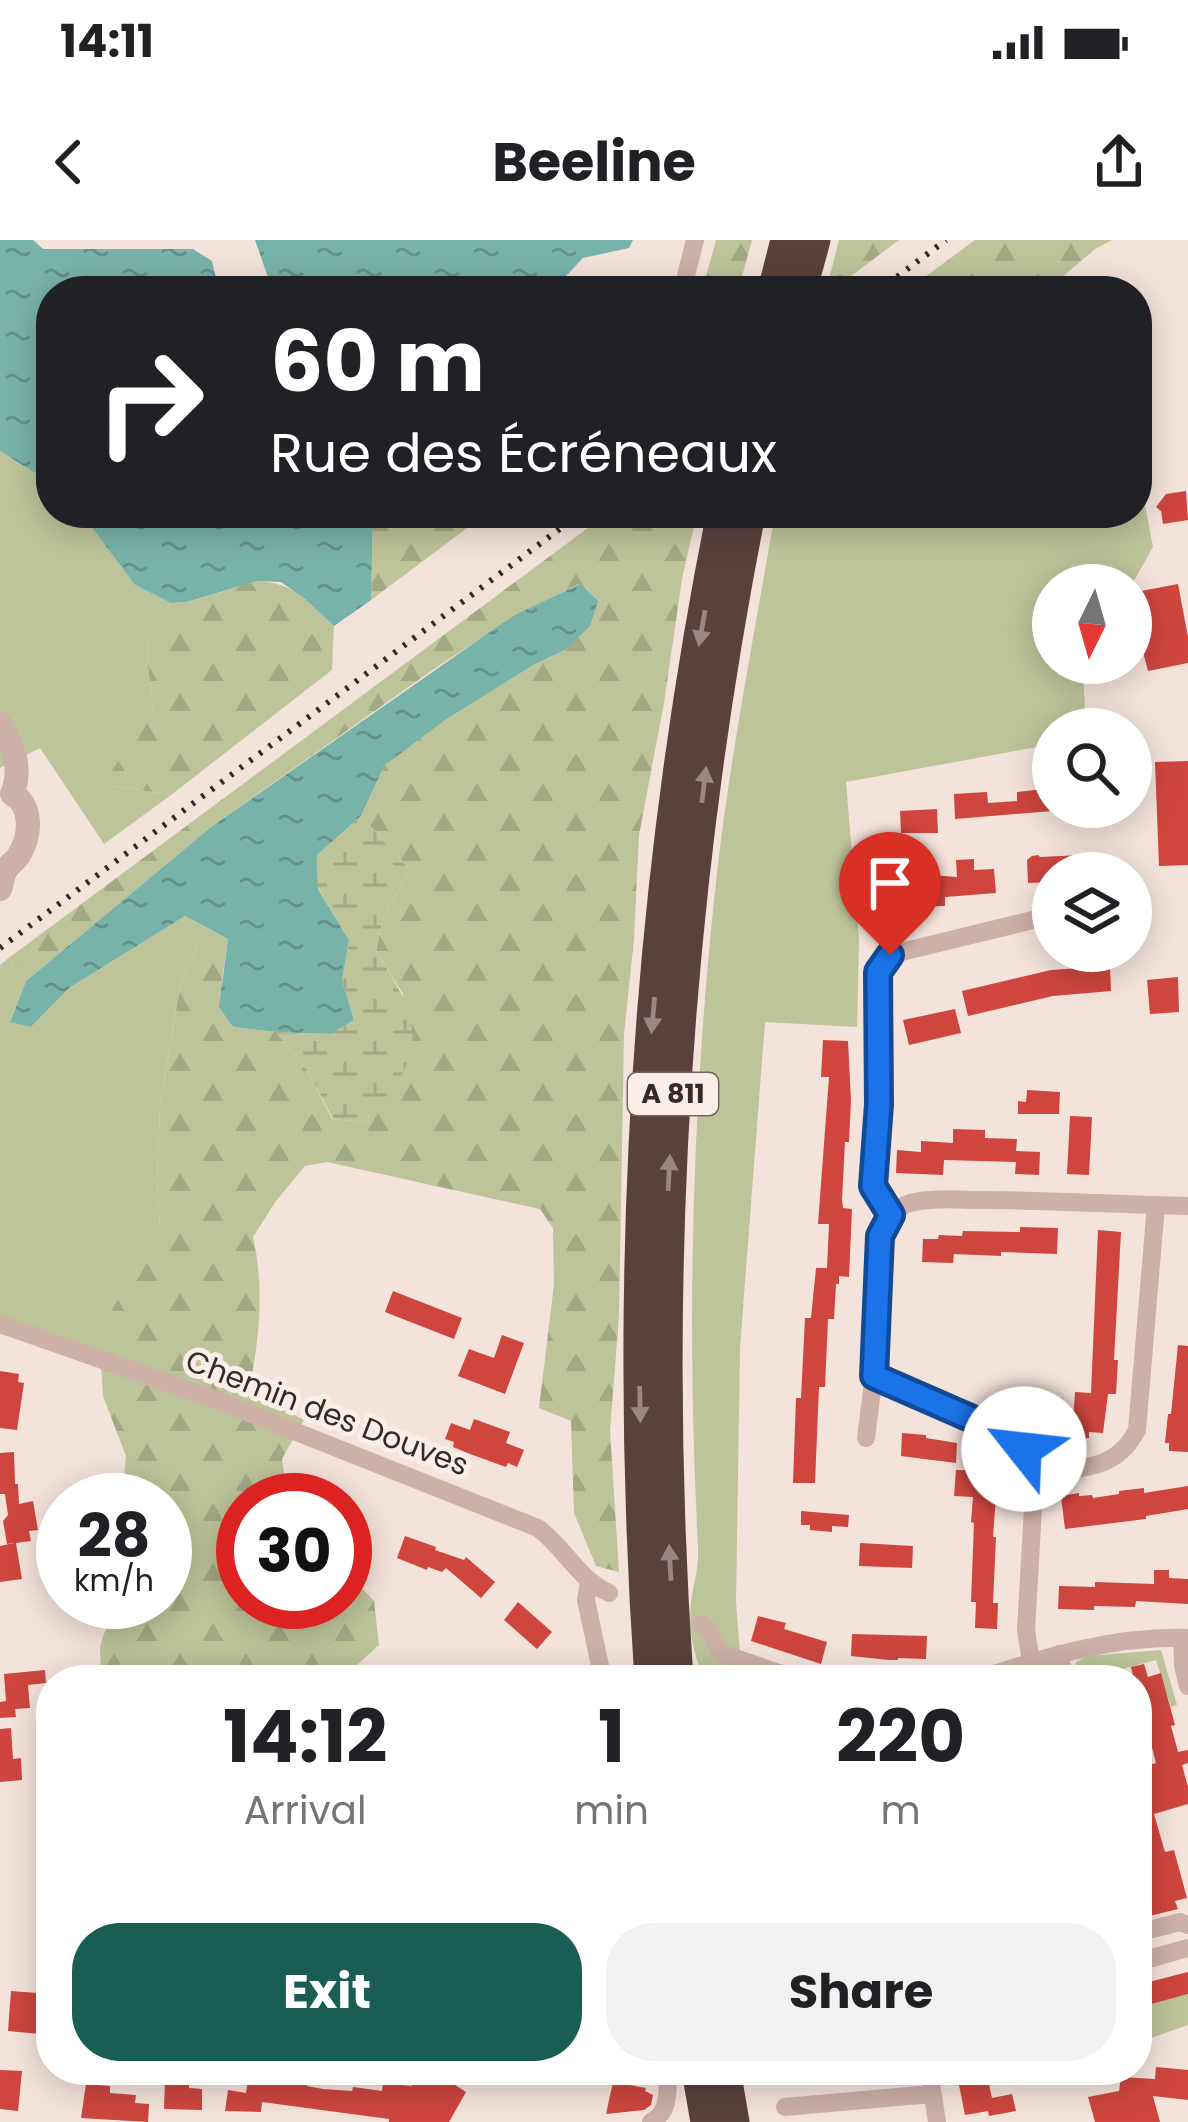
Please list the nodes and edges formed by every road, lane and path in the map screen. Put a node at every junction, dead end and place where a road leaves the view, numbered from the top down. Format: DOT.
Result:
graph roads {
  1 [pos="694,240"];
  2 [pos="787,240"];
  3 [pos="814,240"];
  4 [pos="686,276"];
  5 [pos="778,276"];
  6 [pos="804,276"];
  7 [pos="720,528"];
  8 [pos="746,528"];
  9 [pos="0,724"];
  10 [pos="6,798"];
  11 [pos="0,889"];
  12 [pos="1032,920"];
  13 [pos="1156,1205"];
  14 [pos="1188,1206"];
  15 [pos="891,1215"];
  16 [pos="0,1324"];
  17 [pos="874,1376"];
  18 [pos="866,1438"];
  19 [pos="1035,1473"];
  20 [pos="589,1582"];
  21 [pos="609,1593"];
  22 [pos="701,1624"];
  23 [pos="1185,1638"];
  24 [pos="1059,1654"];
  25 [pos="1031,1662"];
  26 [pos="600,1665"];
  27 [pos="650,1665"];
  28 [pos="676,1665"];
  29 [pos="757,1665"];
  30 [pos="1022,1665"];
  31 [pos="1062,1665"];
  32 [pos="1188,1685"];
  33 [pos="1188,1925"];
  34 [pos="1152,1930"];
  35 [pos="1188,1948"];
  36 [pos="1152,1958"];
  37 [pos="668,2085"];
  38 [pos="701,2085"];
  39 [pos="727,2085"];
  40 [pos="930,2085"];
  41 [pos="931,2095"];
  42 [pos="784,2107"];
  43 [pos="651,2122"];
  44 [pos="707,2122"];
  45 [pos="733,2122"];
  46 [pos="937,2122"];
  1 -- 4 [label="street"];
  2 -- 5 [label="highway"];
  3 -- 6 [label="highway"];
  7 -- 27 [label="highway, A 811, one-way"];
  28 -- 8 [label="highway, A 811, one-way"];
  9 -- 10 [label="street"];
  10 -- 11 [label="street"];
  12 -- 15 [label="street"];
  13 -- 14 [label="street"];
  13 -- 15 [label="street"];
  13 -- 19 [label="street"];
  15 -- 17 [label="street"];
  16 -- 20 [label="street, Chemin des Douves"];
  17 -- 18 [label="street"];
  17 -- 19 [label="street"];
  19 -- 25 [label="street"];
  20 -- 21 [label="street, Chemin des Douves"];
  20 -- 26 [label="street"];
  22 -- 29 [label="street"];
  23 -- 24 [label="street"];
  23 -- 32 [label="street"];
  24 -- 25 [label="street"];
  24 -- 31 [label="street"];
  25 -- 30 [label="street"];
  33 -- 34 [label="street"];
  35 -- 36 [label="street"];
  37 -- 43 [label="street"];
  38 -- 44 [label="highway"];
  39 -- 45 [label="highway"];
  40 -- 41 [label="street"];
  41 -- 42 [label="street"];
  41 -- 46 [label="street"];
}
